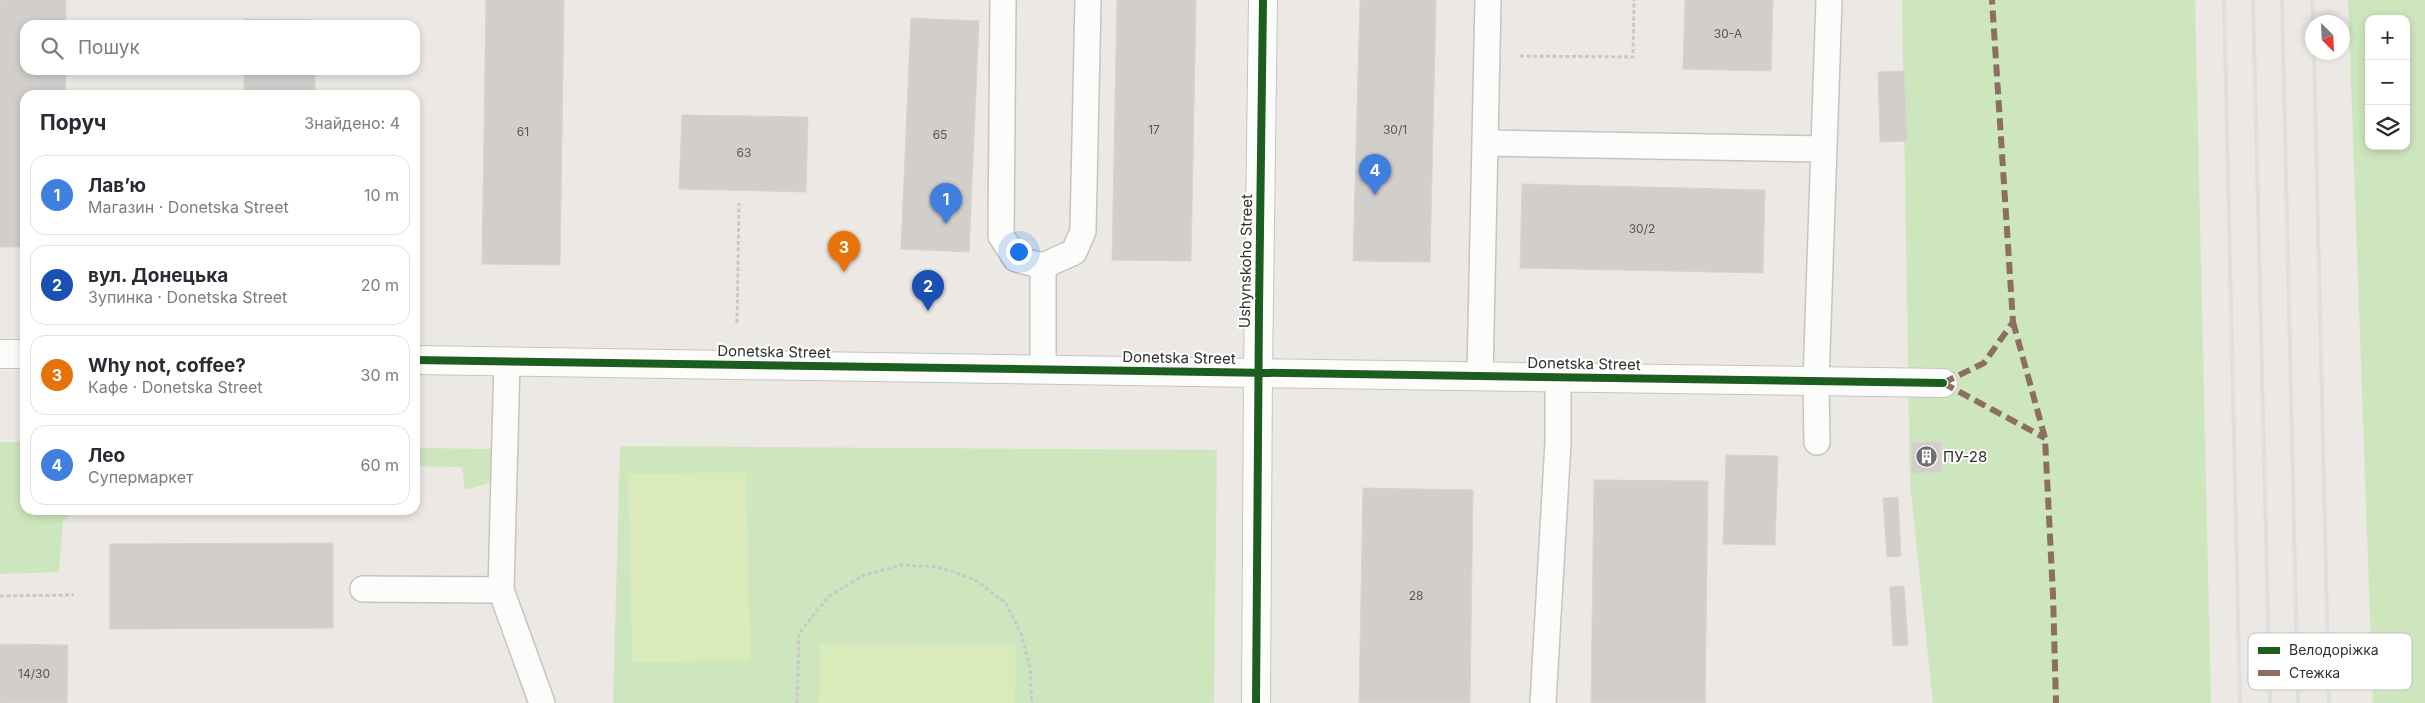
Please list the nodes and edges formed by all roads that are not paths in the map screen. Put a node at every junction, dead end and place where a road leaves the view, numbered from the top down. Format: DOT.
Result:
graph roads {
  1 [pos="1003,0"];
  2 [pos="1088,0"];
  3 [pos="1263,0"];
  4 [pos="1488,0"];
  5 [pos="1829,0"];
  6 [pos="1485,143"];
  7 [pos="1824,148"];
  8 [pos="1043,266"];
  9 [pos="0,354"];
  10 [pos="20,354"];
  11 [pos="420,360"];
  12 [pos="506,362"];
  13 [pos="1043,370"];
  14 [pos="1258,373"];
  15 [pos="1480,376"];
  16 [pos="1558,377"];
  17 [pos="1816,381"];
  18 [pos="1943,383"];
  19 [pos="1817,442"];
  20 [pos="364,589"];
  21 [pos="501,590"];
  22 [pos="542,703"];
  23 [pos="1256,703"];
  24 [pos="1543,703"];
  1 -- 8 [label="lane"];
  2 -- 8 [label="lane"];
  3 -- 14 [label="street, Ushynskoho Street"];
  4 -- 6 [label="lane"];
  5 -- 7 [label="lane"];
  6 -- 7 [label="lane"];
  6 -- 15 [label="lane"];
  7 -- 17 [label="lane"];
  8 -- 13 [label="lane"];
  9 -- 10 [label="street"];
  11 -- 12 [label="street, Donetska Street"];
  12 -- 13 [label="street, Donetska Street"];
  12 -- 21 [label="lane"];
  13 -- 14 [label="street, Donetska Street"];
  14 -- 15 [label="street, Donetska Street"];
  14 -- 23 [label="street, Ushynskoho Street"];
  15 -- 16 [label="street, Donetska Street"];
  16 -- 17 [label="street, Donetska Street"];
  16 -- 24 [label="lane"];
  17 -- 18 [label="street, Donetska Street"];
  17 -- 19 [label="lane"];
  20 -- 21 [label="lane"];
  21 -- 22 [label="lane"];
}
